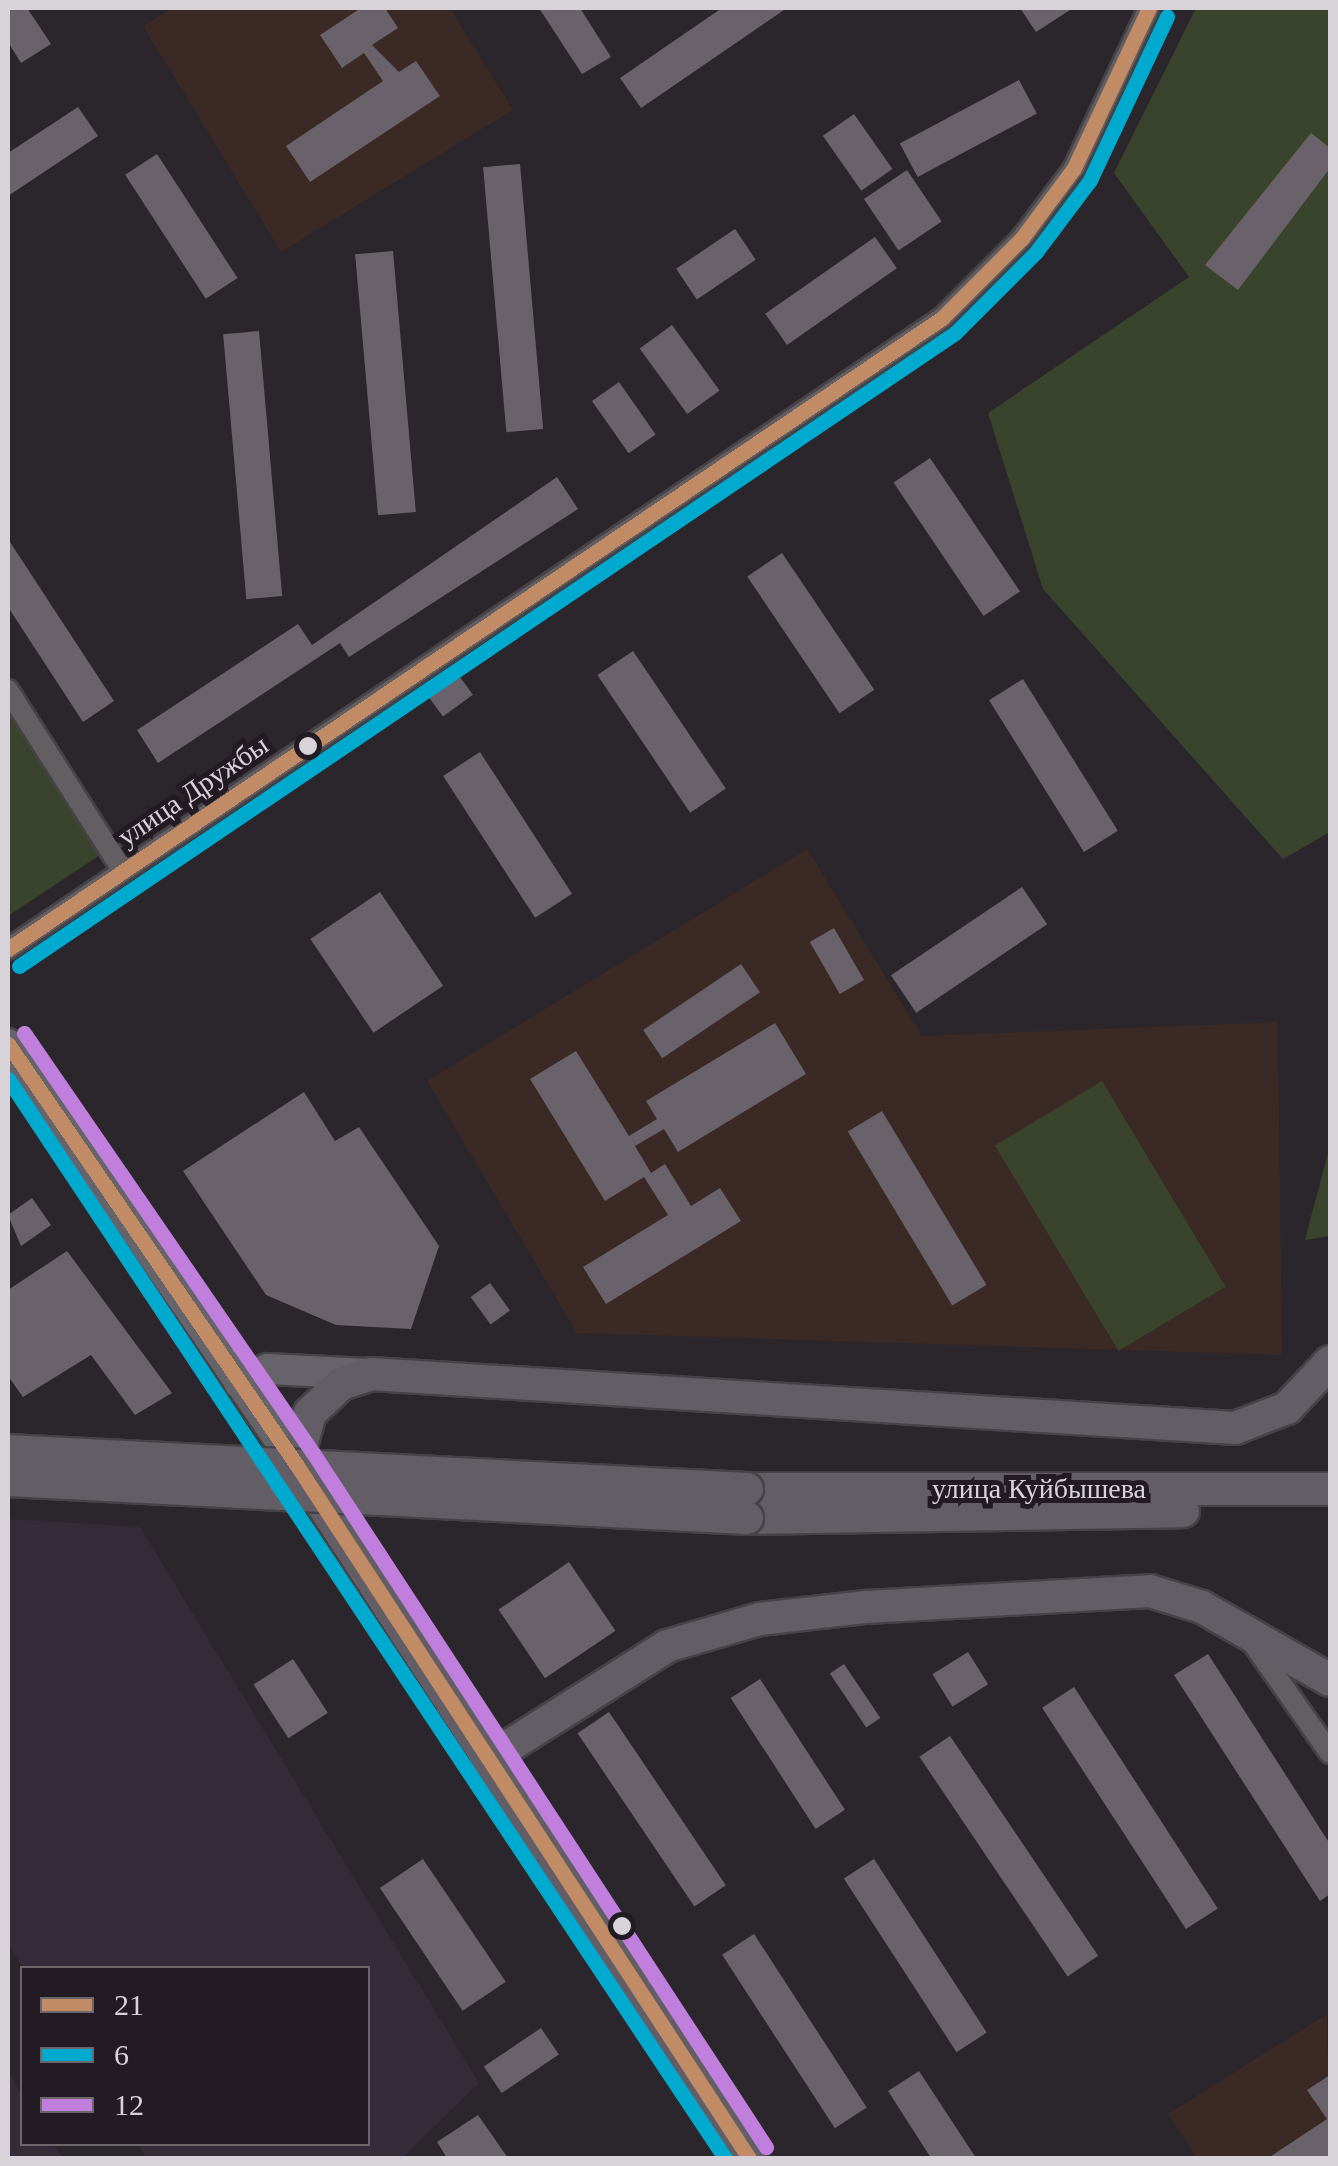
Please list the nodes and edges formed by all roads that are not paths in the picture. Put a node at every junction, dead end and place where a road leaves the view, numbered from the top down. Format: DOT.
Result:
graph roads {
  1 [pos="1149,8"];
  2 [pos="8,690"];
  3 [pos="123,871"];
  4 [pos="8,949"];
  5 [pos="8,1044"];
  6 [pos="1330,1362"];
  7 [pos="371,1374"];
  8 [pos="239,1383"];
  9 [pos="8,1451"];
  10 [pos="296,1464"];
  11 [pos="8,1480"];
  12 [pos="1330,1489"];
  13 [pos="747,1504"];
  14 [pos="1330,1508"];
  15 [pos="1240,1628"];
  16 [pos="1324,1676"];
  17 [pos="1300,1706"];
  18 [pos="1330,1752"];
  19 [pos="486,1760"];
  20 [pos="749,2158"];
  1 -- 3 [label="street, улица Дружбы"];
  2 -- 3 [label="street"];
  3 -- 4 [label="street, улица Дружбы"];
  5 -- 8 [label="main road"];
  6 -- 7 [label="main road"];
  7 -- 8 [label="main road"];
  7 -- 10 [label="main road"];
  8 -- 10 [label="main road"];
  9 -- 13 [label="main road, bridge"];
  10 -- 19 [label="main road"];
  11 -- 13 [label="main road, bridge"];
  12 -- 13 [label="main road, улица Куйбышева"];
  13 -- 14 [label="main road, улица Куйбышева"];
  15 -- 16 [label="main road"];
  15 -- 17 [label="street"];
  15 -- 19 [label="main road"];
  16 -- 17 [label="street"];
  17 -- 18 [label="street"];
  19 -- 20 [label="main road"];
}
